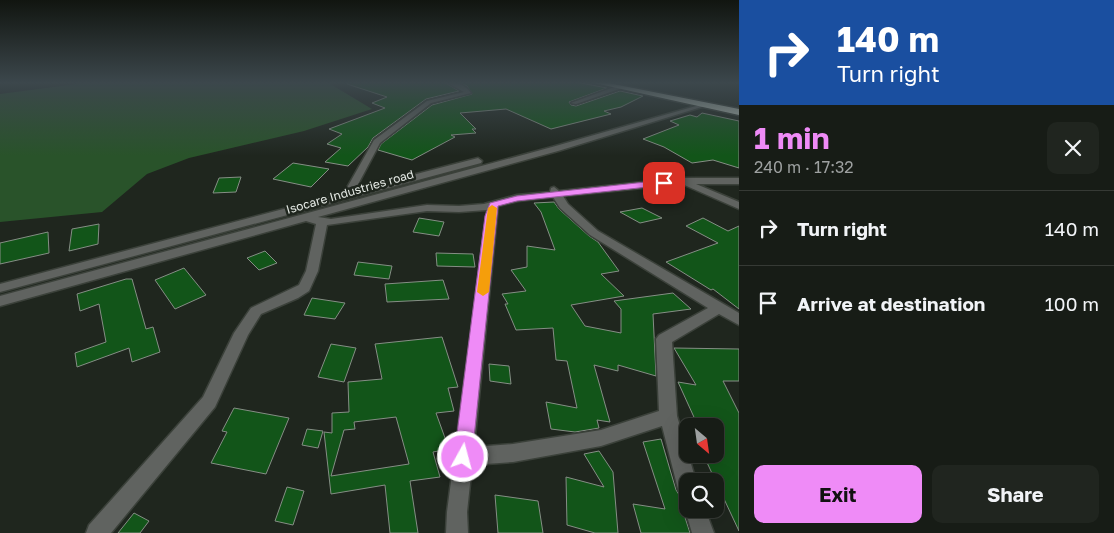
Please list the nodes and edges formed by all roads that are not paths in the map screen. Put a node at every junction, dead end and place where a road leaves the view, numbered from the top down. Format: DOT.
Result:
graph roads {
  1 [pos="423,107"];
  2 [pos="675,107"];
  3 [pos="698,107"];
  4 [pos="714,107"];
  5 [pos="739,112"];
  6 [pos="544,143"];
  7 [pos="555,148"];
  8 [pos="681,181"];
  9 [pos="739,181"];
  10 [pos="556,192"];
  11 [pos="348,195"];
  12 [pos="493,205"];
  13 [pos="739,206"];
  14 [pos="306,217"];
  15 [pos="322,222"];
  16 [pos="0,288"];
  17 [pos="0,301"];
  18 [pos="719,308"];
  19 [pos="739,320"];
  20 [pos="668,416"];
  21 [pos="463,457"];
  22 [pos="684,473"];
  23 [pos="698,518"];
  24 [pos="97,533"];
  25 [pos="457,533"];
  26 [pos="703,533"];
  1 -- 11 [label="street"];
  2 -- 6 [label="street, Isocare Industries road"];
  3 -- 7 [label="street, Isocare Industries road"];
  4 -- 5 [label="highway"];
  6 -- 7 [label="street"];
  6 -- 11 [label="street, Isocare Industries road"];
  7 -- 14 [label="street, Isocare Industries road"];
  8 -- 9 [label="street"];
  8 -- 10 [label="street"];
  8 -- 13 [label="street"];
  10 -- 12 [label="street"];
  10 -- 18 [label="street"];
  11 -- 16 [label="street, Isocare Industries road"];
  12 -- 15 [label="street"];
  12 -- 21 [label="street"];
  14 -- 15 [label="street"];
  14 -- 17 [label="street, Isocare Industries road"];
  15 -- 24 [label="street"];
  18 -- 19 [label="street"];
  18 -- 20 [label="street"];
  20 -- 21 [label="street"];
  20 -- 22 [label="street"];
  21 -- 25 [label="street"];
  23 -- 26 [label="street"];
}
